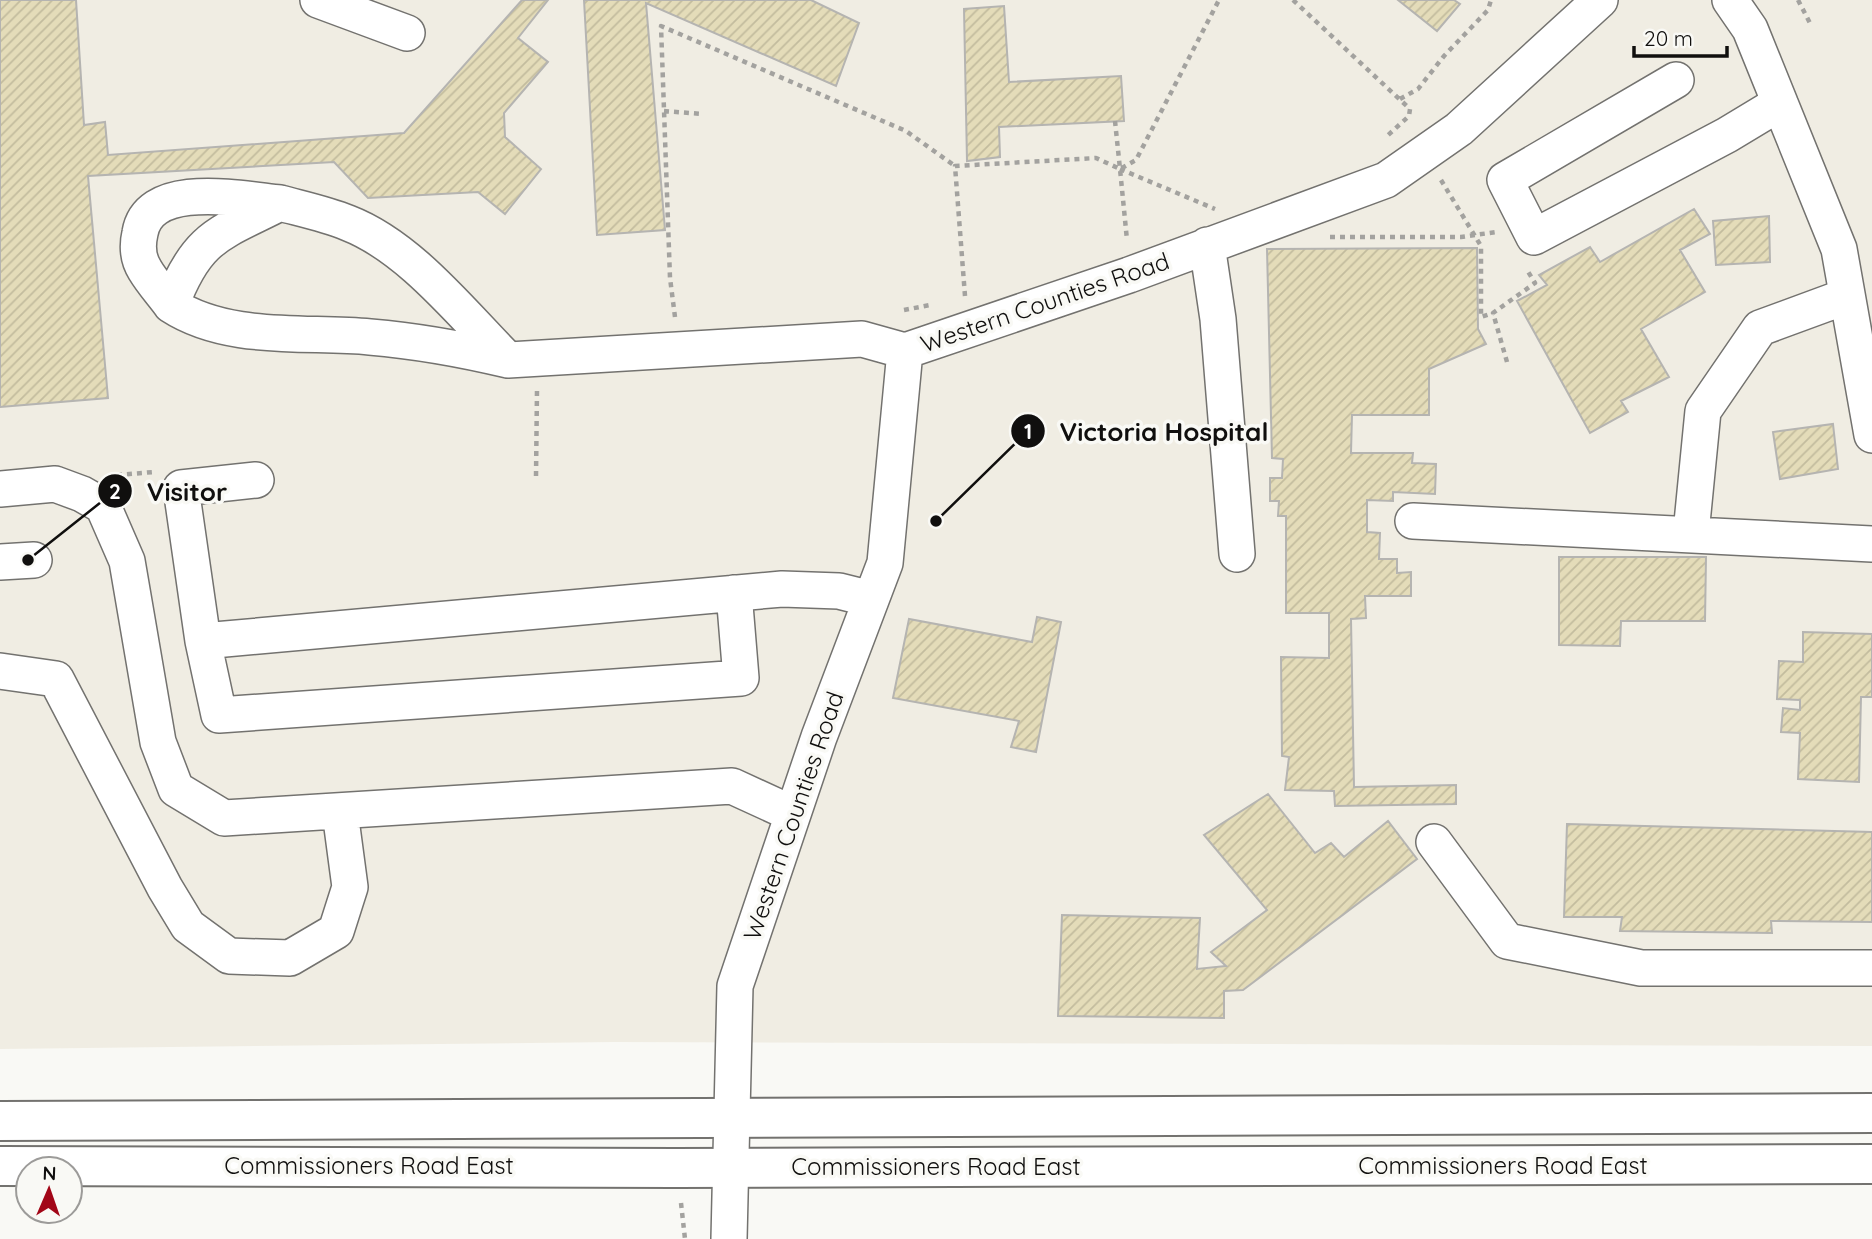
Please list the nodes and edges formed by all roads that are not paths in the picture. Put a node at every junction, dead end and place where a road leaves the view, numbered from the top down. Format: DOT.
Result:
graph roads {
  1 [pos="318,0"];
  2 [pos="1600,0"];
  3 [pos="1730,0"];
  4 [pos="407,33"];
  5 [pos="1676,80"];
  6 [pos="1780,103"];
  7 [pos="280,203"];
  8 [pos="1207,231"];
  9 [pos="1847,296"];
  10 [pos="171,305"];
  11 [pos="905,351"];
  12 [pos="523,359"];
  13 [pos="1872,435"];
  14 [pos="256,480"];
  15 [pos="0,489"];
  16 [pos="1413,521"];
  17 [pos="1691,533"];
  18 [pos="1872,544"];
  19 [pos="1237,554"];
  20 [pos="34,560"];
  21 [pos="0,562"];
  22 [pos="734,593"];
  23 [pos="872,599"];
  24 [pos="203,641"];
  25 [pos="0,671"];
  26 [pos="340,812"];
  27 [pos="793,814"];
  28 [pos="1434,842"];
  29 [pos="1872,968"];
  30 [pos="1872,1113"];
  31 [pos="732,1117"];
  32 [pos="0,1121"];
  33 [pos="1872,1164"];
  34 [pos="0,1166"];
  35 [pos="732,1168"];
  36 [pos="729,1239"];
  1 -- 4 [label="street"];
  2 -- 8 [label="street, Western Counties Road"];
  3 -- 6 [label="street"];
  5 -- 6 [label="street"];
  6 -- 9 [label="street"];
  7 -- 10 [label="street"];
  7 -- 10 [label="street"];
  7 -- 12 [label="street"];
  8 -- 11 [label="street, Western Counties Road"];
  8 -- 19 [label="street"];
  9 -- 13 [label="street"];
  9 -- 17 [label="street"];
  10 -- 12 [label="street"];
  11 -- 12 [label="street"];
  11 -- 23 [label="street, Western Counties Road"];
  14 -- 24 [label="street"];
  15 -- 26 [label="street"];
  16 -- 17 [label="street"];
  17 -- 18 [label="street"];
  20 -- 21 [label="street"];
  22 -- 23 [label="street"];
  22 -- 24 [label="street"];
  22 -- 24 [label="street"];
  23 -- 27 [label="street, Western Counties Road"];
  25 -- 26 [label="street"];
  26 -- 27 [label="street"];
  27 -- 31 [label="street, Western Counties Road"];
  28 -- 29 [label="street"];
  30 -- 31 [label="main road, Commissioners Road East"];
  31 -- 32 [label="main road, Commissioners Road East"];
  31 -- 35 [label="street, Western Counties Road"];
  33 -- 35 [label="main road, Commissioners Road East"];
  34 -- 35 [label="main road, Commissioners Road East"];
  35 -- 36 [label="street, Western Counties Road"];
}
